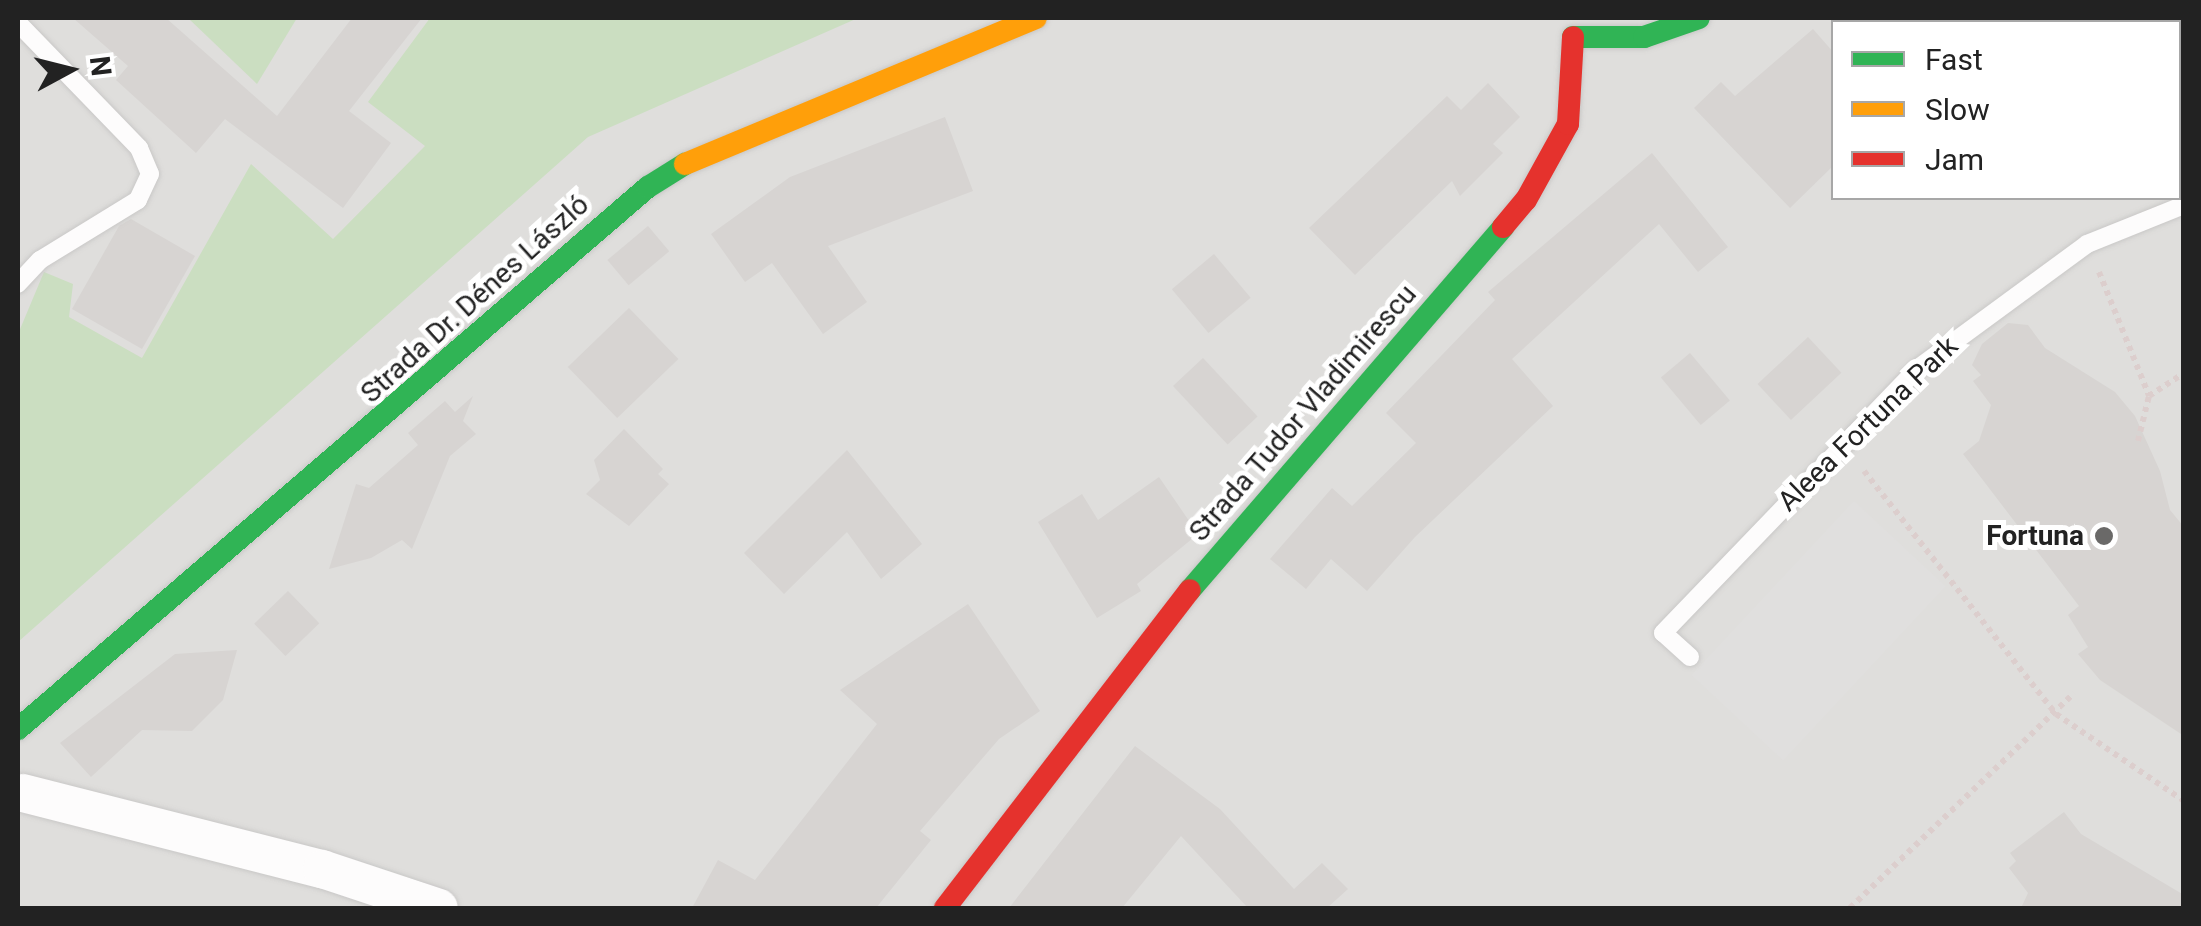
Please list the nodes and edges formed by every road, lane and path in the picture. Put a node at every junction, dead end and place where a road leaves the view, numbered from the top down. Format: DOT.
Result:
graph roads {
  1 [pos="1036,18"];
  2 [pos="1546,18"];
  3 [pos="1699,18"];
  4 [pos="18,23"];
  5 [pos="1573,37"];
  6 [pos="2184,205"];
  7 [pos="2087,244"];
  8 [pos="18,284"];
  9 [pos="2184,374"];
  10 [pos="2149,396"];
  11 [pos="2138,441"];
  12 [pos="1842,442"];
  13 [pos="1690,658"];
  14 [pos="2074,692"];
  15 [pos="2056,714"];
  16 [pos="18,729"];
  17 [pos="23,793"];
  18 [pos="2184,802"];
  19 [pos="439,908"];
  20 [pos="945,908"];
  21 [pos="1850,908"];
  1 -- 16 [label="street, Strada Dr. Dénes László"];
  2 -- 5 [label="street"];
  3 -- 5 [label="street"];
  4 -- 8 [label="lane"];
  5 -- 20 [label="street, Strada Tudor Vladimirescu"];
  6 -- 7 [label="lane, Aleea Fortuna Park"];
  7 -- 10 [label="path"];
  7 -- 12 [label="lane, Aleea Fortuna Park"];
  9 -- 10 [label="path"];
  10 -- 11 [label="path"];
  12 -- 13 [label="lane, Aleea Fortuna Park"];
  12 -- 15 [label="path"];
  14 -- 15 [label="path"];
  15 -- 18 [label="path"];
  15 -- 21 [label="path"];
  17 -- 19 [label="street"];
}
